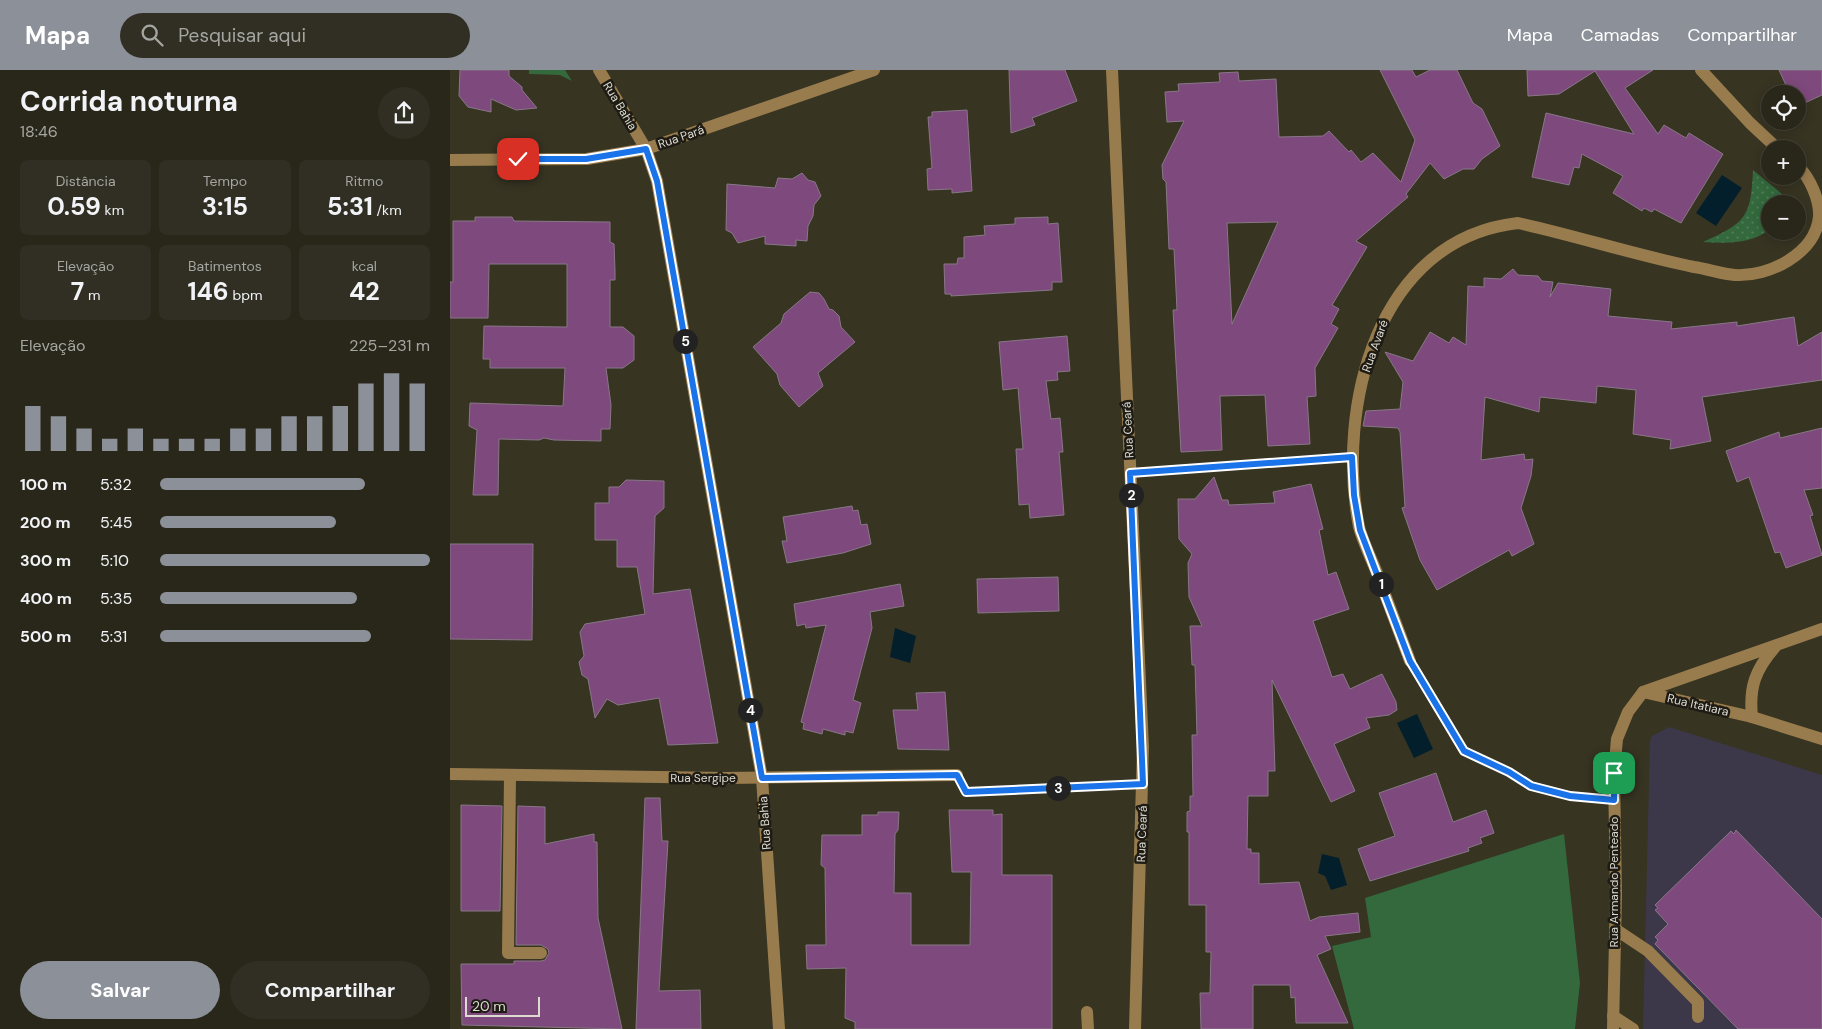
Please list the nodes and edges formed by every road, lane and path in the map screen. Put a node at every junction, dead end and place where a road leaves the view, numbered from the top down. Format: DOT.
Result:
graph roads {
  1 [pos="599,70"];
  2 [pos="874,70"];
  3 [pos="1112,70"];
  4 [pos="1702,70"];
  5 [pos="1768,140"];
  6 [pos="646,149"];
  7 [pos="450,160"];
  8 [pos="1806,178"];
  9 [pos="1352,457"];
  10 [pos="1130,473"];
  11 [pos="1822,629"];
  12 [pos="1776,645"];
  13 [pos="1410,661"];
  14 [pos="1643,692"];
  15 [pos="1752,718"];
  16 [pos="1822,739"];
  17 [pos="450,774"];
  18 [pos="510,775"];
  19 [pos="957,775"];
  20 [pos="762,778"];
  21 [pos="1143,784"];
  22 [pos="1614,800"];
  23 [pos="1615,930"];
  24 [pos="541,953"];
  25 [pos="1087,1012"];
  26 [pos="1613,1016"];
  27 [pos="1698,1017"];
  28 [pos="779,1029"];
  29 [pos="1088,1029"];
  30 [pos="1135,1029"];
  31 [pos="1613,1029"];
  32 [pos="1633,1029"];
  1 -- 6 [label="street, Rua Bahia"];
  2 -- 6 [label="street, Rua Pará"];
  3 -- 10 [label="street, Rua Ceará"];
  4 -- 5 [label="street"];
  6 -- 7 [label="street, Rua Pará"];
  6 -- 20 [label="street, Rua Bahia"];
  8 -- 9 [label="street, Rua Avaré"];
  9 -- 10 [label="path"];
  9 -- 13 [label="street, Rua Avaré"];
  10 -- 21 [label="street, Rua Ceará"];
  11 -- 12 [label="street"];
  12 -- 14 [label="street"];
  12 -- 15 [label="street"];
  13 -- 22 [label="path"];
  14 -- 15 [label="street, Rua Itatiara"];
  14 -- 22 [label="street, Rua Armando Penteado"];
  15 -- 16 [label="street, Rua Itatiara"];
  17 -- 18 [label="street, Rua Sergipe"];
  18 -- 20 [label="street, Rua Sergipe"];
  18 -- 24 [label="street"];
  19 -- 20 [label="street, Rua Sergipe"];
  19 -- 21 [label="path"];
  20 -- 28 [label="street, Rua Bahia"];
  21 -- 30 [label="street, Rua Ceará"];
  22 -- 23 [label="street, Rua Armando Penteado"];
  23 -- 26 [label="street, Rua Armando Penteado"];
  23 -- 27 [label="street"];
  25 -- 29 [label="street"];
  26 -- 31 [label="street, Rua Armando Penteado"];
  26 -- 32 [label="street"];
}
